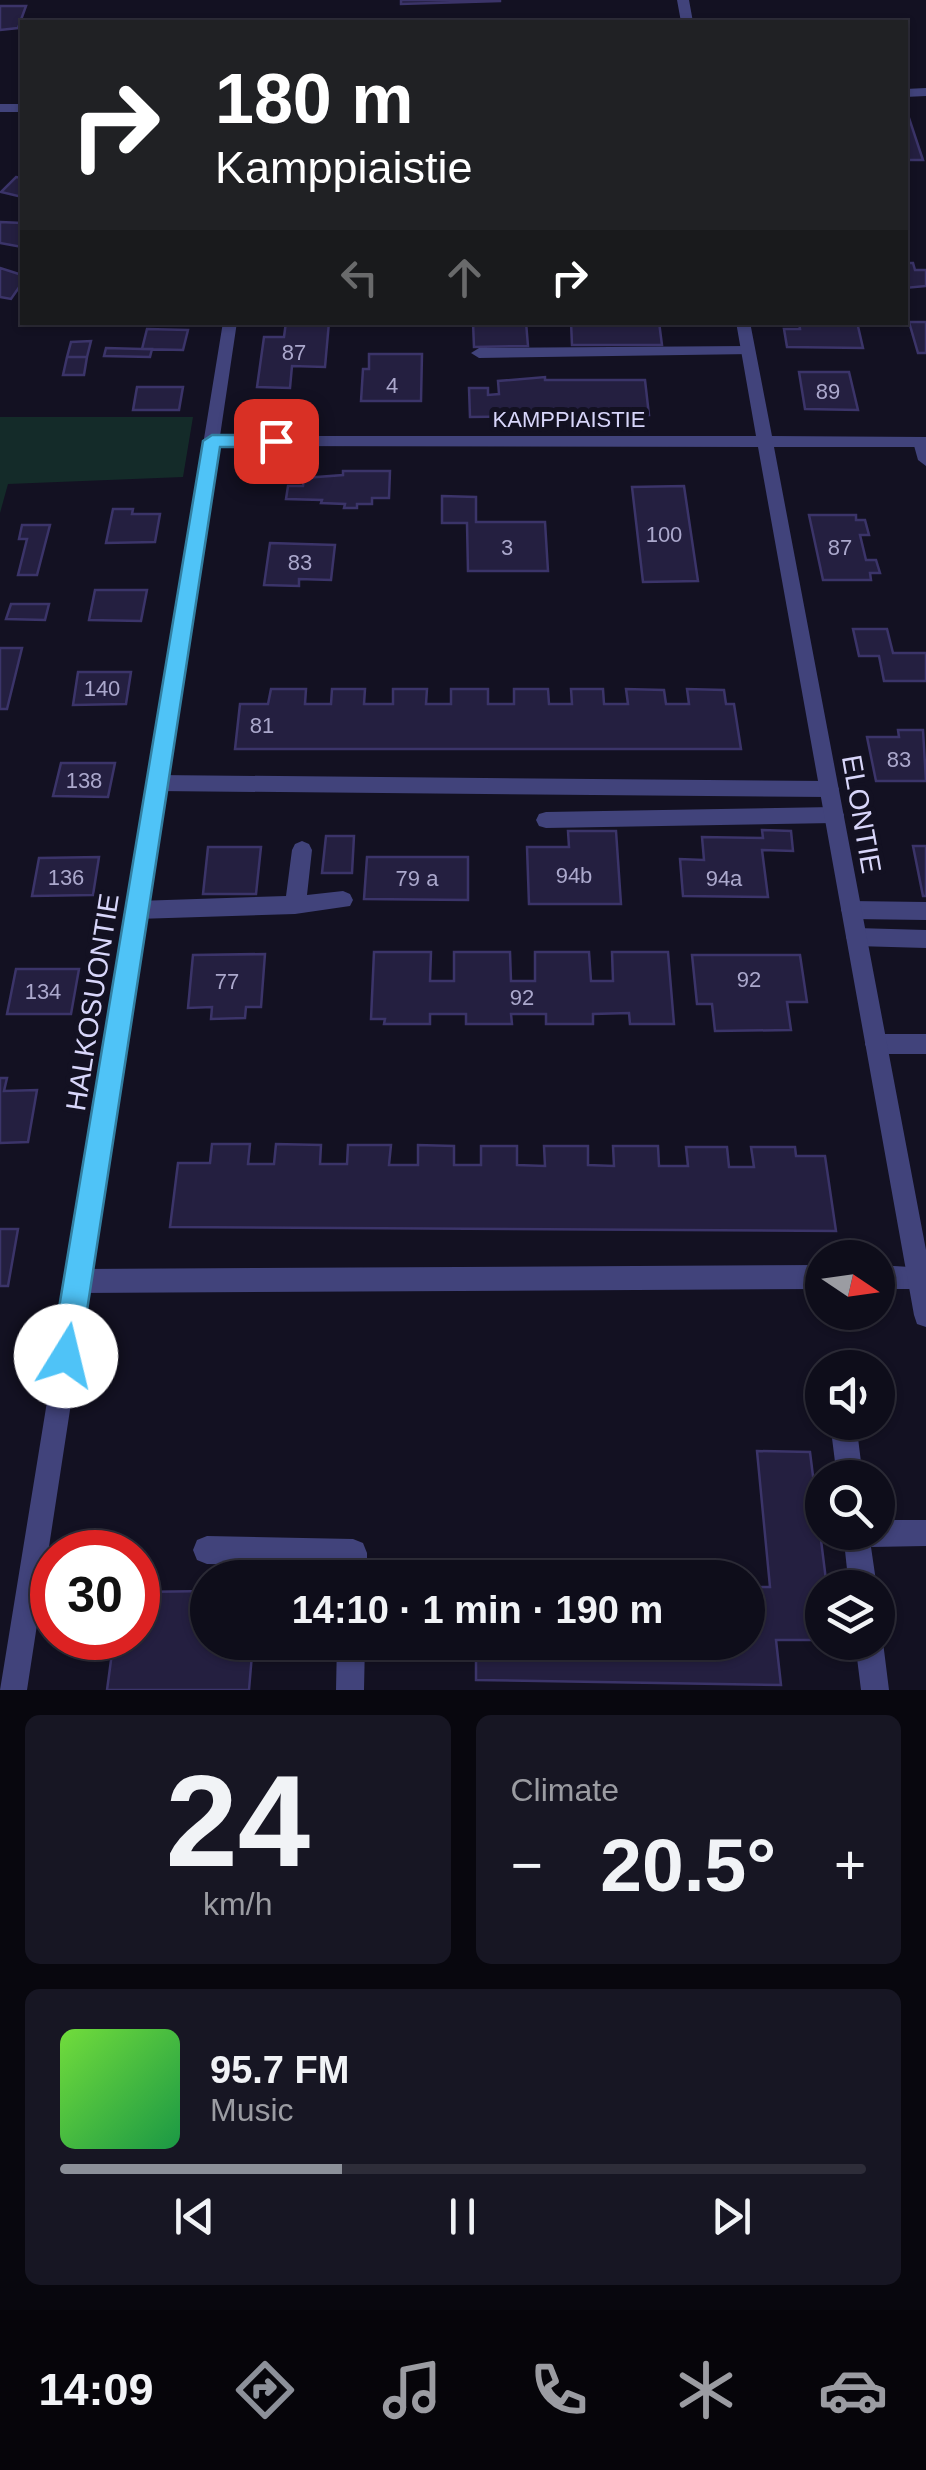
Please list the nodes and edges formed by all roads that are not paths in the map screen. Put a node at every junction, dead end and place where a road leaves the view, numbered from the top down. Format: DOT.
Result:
graph roads {
  1 [pos="230,325"];
  2 [pos="743,325"];
  3 [pos="748,351"];
  4 [pos="479,354"];
  5 [pos="212,441"];
  6 [pos="766,442"];
  7 [pos="924,442"];
  8 [pos="926,460"];
  9 [pos="157,783"];
  10 [pos="829,789"];
  11 [pos="834,815"];
  12 [pos="546,820"];
  13 [pos="302,850"];
  14 [pos="343,900"];
  15 [pos="295,906"];
  16 [pos="137,910"];
  17 [pos="852,910"];
  18 [pos="926,911"];
  19 [pos="856,937"];
  20 [pos="926,940"];
  21 [pos="876,1044"];
  22 [pos="926,1044"];
  23 [pos="916,1199"];
  24 [pos="918,1231"];
  25 [pos="805,1277"];
  26 [pos="895,1277"];
  27 [pos="919,1277"];
  28 [pos="78,1282"];
  29 [pos="926,1315"];
  30 [pos="895,1533"];
  31 [pos="926,1533"];
  32 [pos="207,1550"];
  33 [pos="353,1560"];
  34 [pos="351,1660"];
  35 [pos="871,1660"];
  36 [pos="13,1690"];
  37 [pos="350,1690"];
  38 [pos="875,1690"];
  1 -- 5 [label="street, HALKOSUONTIE"];
  2 -- 3 [label="street, ELONTIE"];
  3 -- 4 [label="street"];
  3 -- 6 [label="street, ELONTIE"];
  5 -- 6 [label="street, KAMPPIAISTIE"];
  5 -- 9 [label="street, HALKOSUONTIE"];
  6 -- 7 [label="street, KAMPPIAISTIE"];
  6 -- 10 [label="street, ELONTIE"];
  7 -- 8 [label="street"];
  9 -- 10 [label="street"];
  9 -- 16 [label="street, HALKOSUONTIE"];
  10 -- 11 [label="street, ELONTIE"];
  11 -- 12 [label="street"];
  11 -- 17 [label="street, ELONTIE"];
  13 -- 15 [label="street"];
  14 -- 15 [label="street"];
  15 -- 16 [label="street"];
  16 -- 28 [label="street, HALKOSUONTIE"];
  17 -- 18 [label="street"];
  17 -- 19 [label="street, ELONTIE"];
  19 -- 20 [label="street"];
  19 -- 21 [label="street, ELONTIE"];
  21 -- 22 [label="street"];
  21 -- 23 [label="street, ELONTIE"];
  23 -- 24 [label="street, ELONTIE"];
  24 -- 27 [label="street, ELONTIE"];
  25 -- 28 [label="street"];
  26 -- 27 [label="street"];
  27 -- 29 [label="street, ELONTIE"];
  28 -- 36 [label="street, HALKOSUONTIE"];
  30 -- 31 [label="street"];
  32 -- 33 [label="street"];
  34 -- 37 [label="street"];
  35 -- 38 [label="street"];
}
